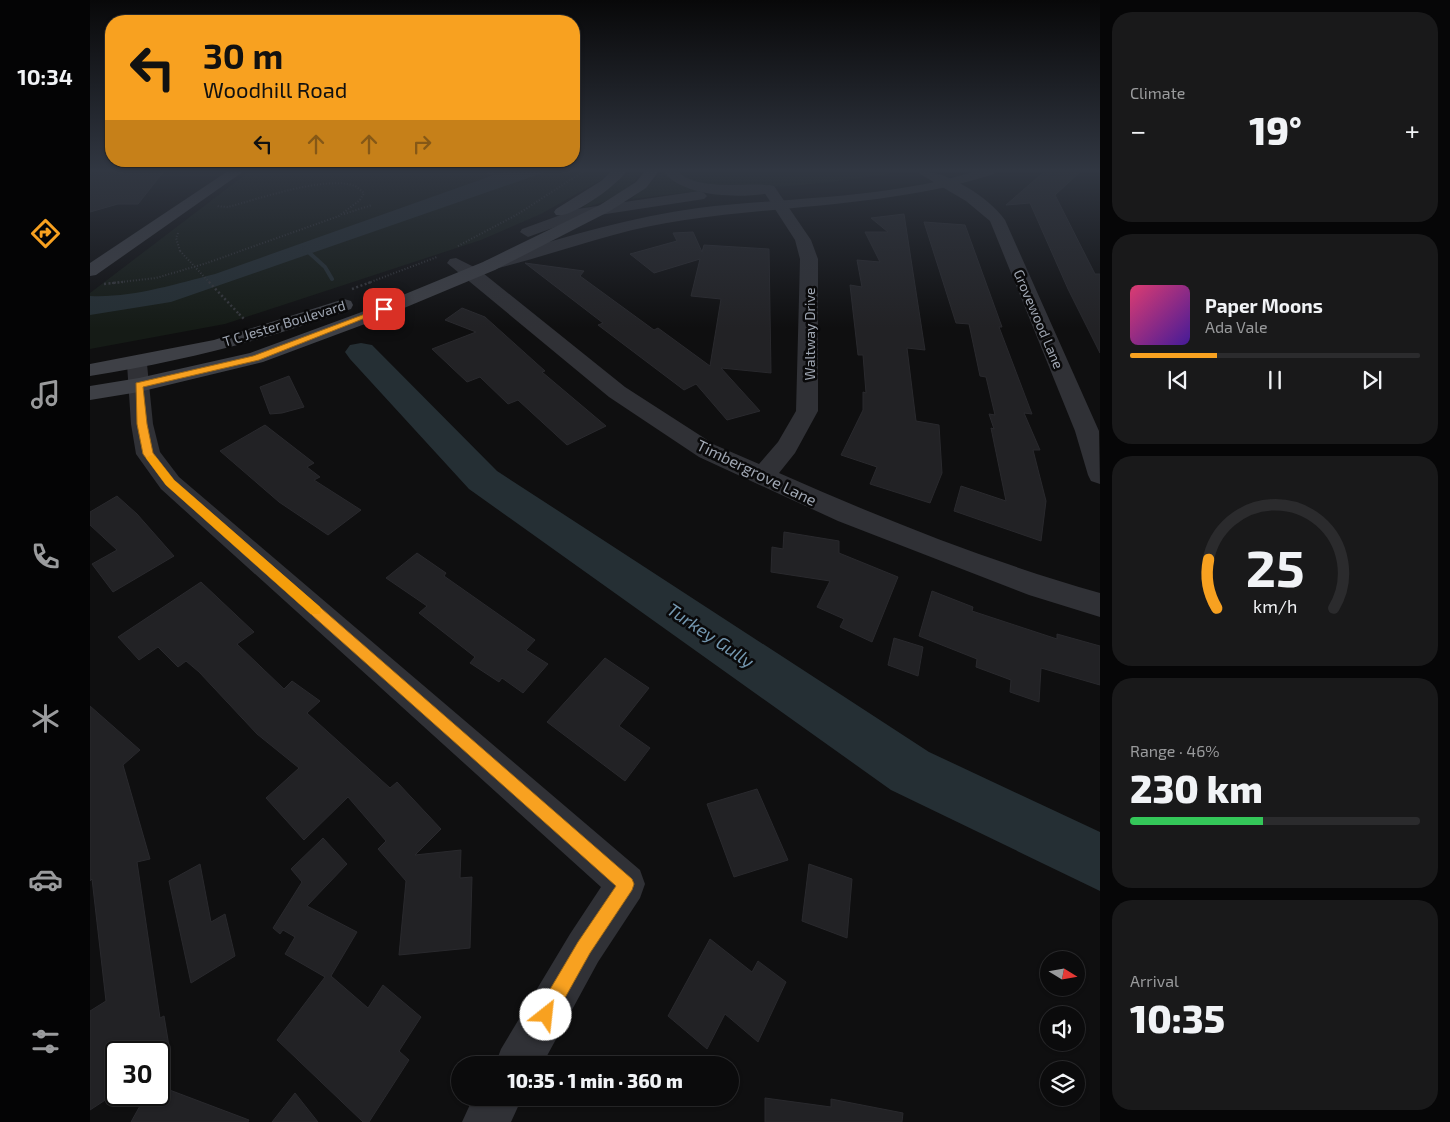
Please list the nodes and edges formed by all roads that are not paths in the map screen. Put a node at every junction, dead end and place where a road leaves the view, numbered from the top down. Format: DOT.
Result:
graph roads {
  1 [pos="146,223"];
  2 [pos="159,223"];
  3 [pos="542,223"];
  4 [pos="552,223"];
  5 [pos="566,223"];
  6 [pos="641,223"];
  7 [pos="794,223"];
  8 [pos="998,223"];
  9 [pos="528,232"];
  10 [pos="118,251"];
  11 [pos="468,262"];
  12 [pos="97,273"];
  13 [pos="376,293"];
  14 [pos="351,296"];
  15 [pos="90,370"];
  16 [pos="138,374"];
  17 [pos="90,393"];
  18 [pos="1100,475"];
  19 [pos="762,476"];
  20 [pos="1100,605"];
  21 [pos="522,1056"];
  22 [pos="494,1106"];
  23 [pos="485,1122"];
  1 -- 10 [label="main road"];
  2 -- 10 [label="main road"];
  3 -- 9 [label="main road, T C Jester Boulevard"];
  4 -- 9 [label="street"];
  5 -- 11 [label="main road"];
  6 -- 11 [label="street"];
  7 -- 19 [label="street, Waltway Drive"];
  8 -- 18 [label="street, Grovewood Lane"];
  9 -- 11 [label="main road, T C Jester Boulevard"];
  10 -- 12 [label="main road"];
  11 -- 13 [label="main road, T C Jester Boulevard"];
  11 -- 16 [label="main road, T C Jester Boulevard"];
  11 -- 19 [label="street, Timbergrove Lane"];
  14 -- 16 [label="main road, T C Jester Boulevard"];
  15 -- 16 [label="main road, T C Jester Boulevard"];
  16 -- 17 [label="main road, T C Jester Boulevard"];
  16 -- 21 [label="street"];
  19 -- 20 [label="street, Timbergrove Lane"];
  22 -- 23 [label="street"];
}
